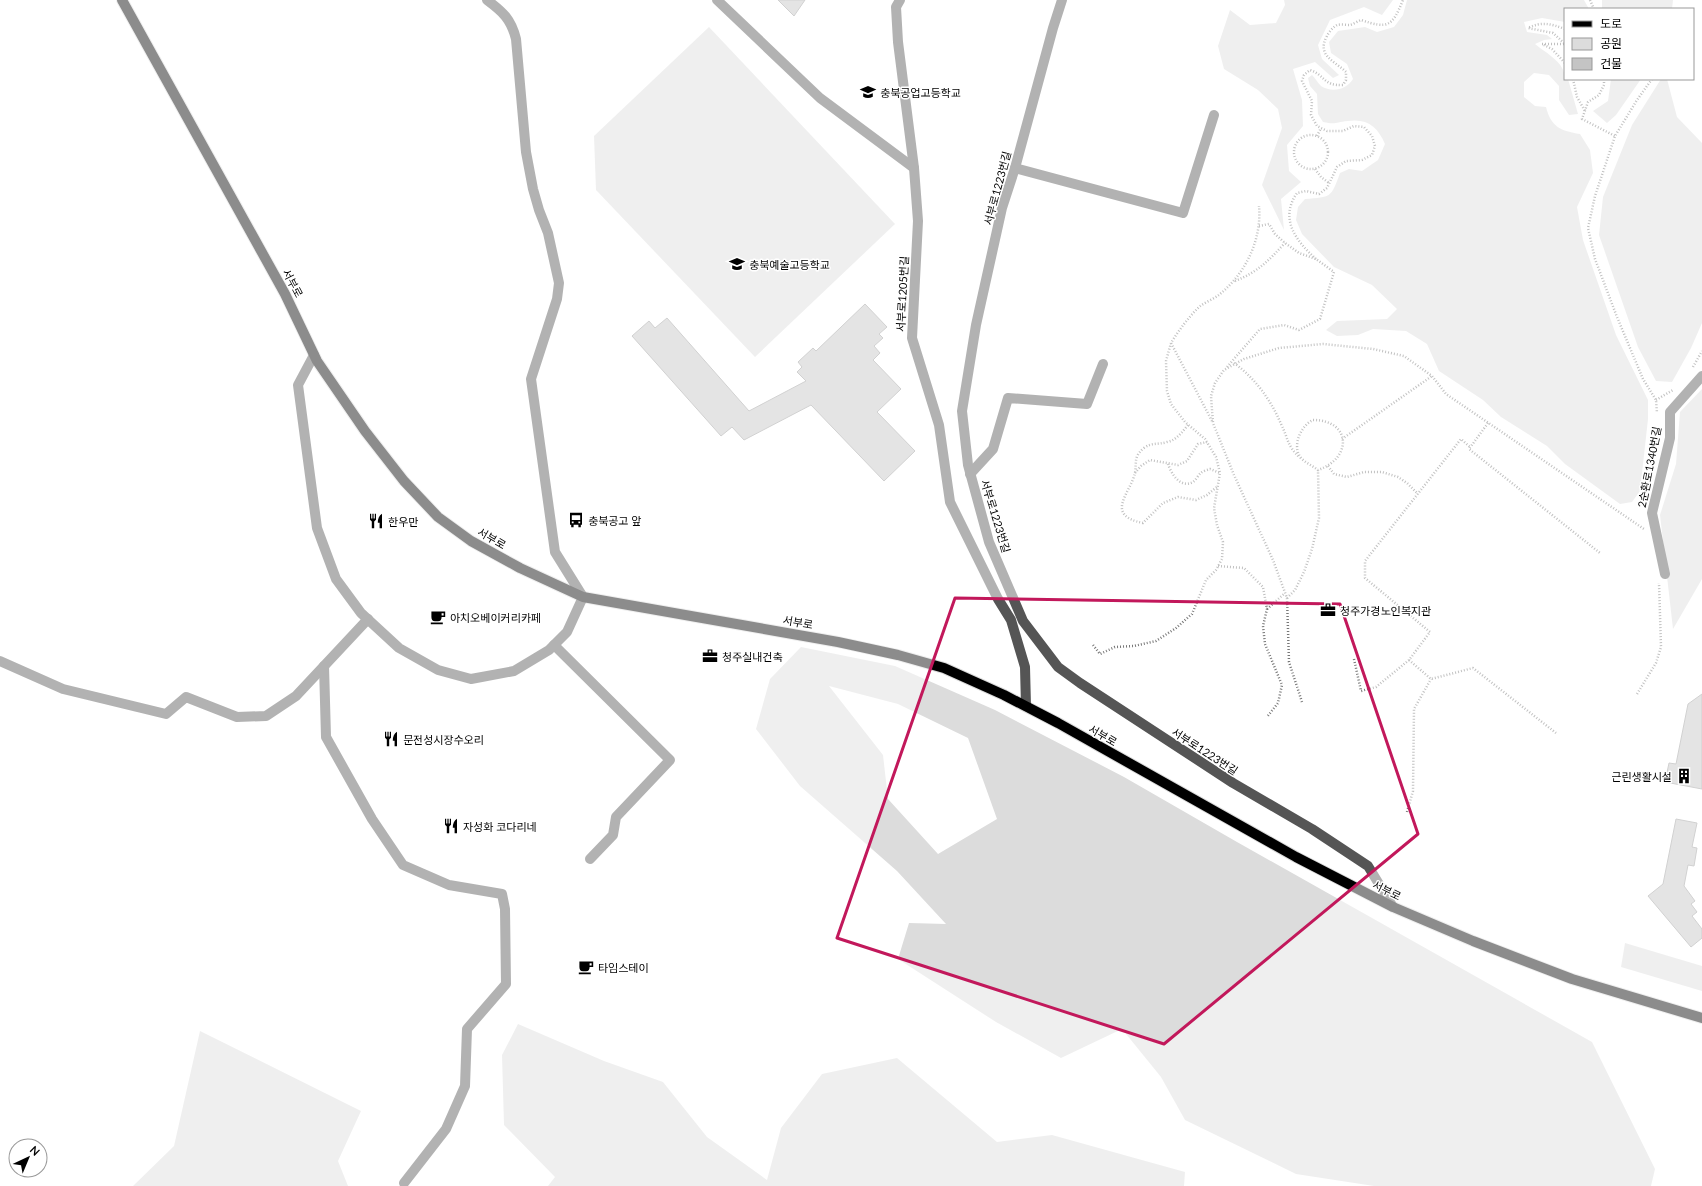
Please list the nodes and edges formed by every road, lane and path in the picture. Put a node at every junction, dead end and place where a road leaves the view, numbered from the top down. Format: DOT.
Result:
graph roads {
  1 [pos="122,0"];
  2 [pos="487,0"];
  3 [pos="717,0"];
  4 [pos="900,0"];
  5 [pos="1062,0"];
  6 [pos="1403,0"];
  7 [pos="1564,28"];
  8 [pos="1564,44"];
  9 [pos="1564,62"];
  10 [pos="1573,80"];
  11 [pos="1604,80"];
  12 [pos="1651,80"];
  13 [pos="1585,111"];
  14 [pos="1214,115"];
  15 [pos="1321,128"];
  16 [pos="1317,136"];
  17 [pos="1615,136"];
  18 [pos="914,168"];
  19 [pos="1015,168"];
  20 [pos="1315,169"];
  21 [pos="1330,183"];
  22 [pos="1259,206"];
  23 [pos="1259,226"];
  24 [pos="1284,243"];
  25 [pos="1316,259"];
  26 [pos="1234,281"];
  27 [pos="1171,343"];
  28 [pos="314,354"];
  29 [pos="1234,363"];
  30 [pos="1103,364"];
  31 [pos="1224,370"];
  32 [pos="1432,376"];
  33 [pos="1702,376"];
  34 [pos="1657,414"];
  35 [pos="1213,423"];
  36 [pos="1488,423"];
  37 [pos="1188,425"];
  38 [pos="1657,428"];
  39 [pos="1342,438"];
  40 [pos="1207,442"];
  41 [pos="1470,447"];
  42 [pos="1654,451"];
  43 [pos="1301,458"];
  44 [pos="1168,464"];
  45 [pos="1328,466"];
  46 [pos="1318,470"];
  47 [pos="1220,473"];
  48 [pos="970,474"];
  49 [pos="1135,474"];
  50 [pos="1218,486"];
  51 [pos="1418,494"];
  52 [pos="1649,532"];
  53 [pos="990,545"];
  54 [pos="974,550"];
  55 [pos="1600,553"];
  56 [pos="1218,566"];
  57 [pos="1662,577"];
  58 [pos="1285,593"];
  59 [pos="583,597"];
  60 [pos="1287,598"];
  61 [pos="1267,609"];
  62 [pos="368,619"];
  63 [pos="554,645"];
  64 [pos="1093,645"];
  65 [pos="1354,659"];
  66 [pos="1409,660"];
  67 [pos="0,661"];
  68 [pos="324,666"];
  69 [pos="1431,679"];
  70 [pos="1637,694"];
  71 [pos="1302,702"];
  72 [pos="1026,706"];
  73 [pos="1267,717"];
  74 [pos="1556,733"];
  75 [pos="1408,812"];
  76 [pos="590,859"];
  77 [pos="1393,906"];
  78 [pos="1702,1018"];
  79 [pos="404,1183"];
  1 -- 28 [label="main road, 서부로"];
  2 -- 59 [label="street"];
  3 -- 18 [label="street"];
  4 -- 18 [label="street"];
  5 -- 19 [label="street, 서부로1223번길"];
  6 -- 15 [label="path"];
  7 -- 8 [label="path"];
  8 -- 9 [label="path"];
  10 -- 13 [label="path"];
  11 -- 13 [label="path"];
  12 -- 17 [label="path"];
  13 -- 17 [label="path"];
  14 -- 19 [label="street"];
  15 -- 16 [label="path"];
  15 -- 21 [label="path"];
  16 -- 20 [label="path"];
  16 -- 20 [label="path"];
  17 -- 34 [label="path"];
  18 -- 54 [label="street, 서부로1205번길"];
  19 -- 48 [label="street, 서부로1223번길"];
  20 -- 21 [label="path"];
  21 -- 25 [label="path"];
  22 -- 23 [label="path"];
  23 -- 24 [label="path"];
  23 -- 26 [label="path"];
  24 -- 25 [label="path"];
  24 -- 26 [label="path"];
  25 -- 31 [label="path"];
  26 -- 27 [label="path"];
  27 -- 35 [label="path"];
  27 -- 37 [label="path"];
  28 -- 59 [label="main road, 서부로"];
  28 -- 62 [label="street"];
  29 -- 31 [label="path"];
  29 -- 32 [label="path"];
  29 -- 43 [label="path"];
  30 -- 48 [label="street"];
  31 -- 35 [label="path"];
  32 -- 36 [label="path"];
  32 -- 39 [label="path"];
  33 -- 57 [label="street, 2순환로1340번길"];
  35 -- 58 [label="path"];
  36 -- 41 [label="path"];
  36 -- 52 [label="path"];
  37 -- 40 [label="path"];
  37 -- 49 [label="path"];
  38 -- 42 [label="path"];
  39 -- 43 [label="path"];
  39 -- 45 [label="path"];
  40 -- 44 [label="path"];
  40 -- 47 [label="path"];
  41 -- 51 [label="path"];
  41 -- 55 [label="path"];
  43 -- 46 [label="path"];
  44 -- 47 [label="path"];
  44 -- 49 [label="path"];
  45 -- 46 [label="path"];
  45 -- 51 [label="path"];
  46 -- 60 [label="path"];
  47 -- 50 [label="path"];
  48 -- 53 [label="street, 서부로1223번길"];
  49 -- 50 [label="path"];
  50 -- 56 [label="path"];
  51 -- 66 [label="path"];
  53 -- 54 [label="street"];
  53 -- 77 [label="street, 서부로1223번길"];
  54 -- 72 [label="street, 서부로1205번길"];
  56 -- 61 [label="path"];
  56 -- 64 [label="path"];
  57 -- 70 [label="path"];
  58 -- 60 [label="path"];
  58 -- 61 [label="path"];
  59 -- 63 [label="street"];
  59 -- 72 [label="main road, 서부로"];
  60 -- 71 [label="path"];
  61 -- 73 [label="path"];
  62 -- 63 [label="street"];
  62 -- 68 [label="street"];
  63 -- 76 [label="street"];
  65 -- 66 [label="path"];
  66 -- 69 [label="path"];
  67 -- 68 [label="street"];
  68 -- 79 [label="street"];
  69 -- 74 [label="path"];
  69 -- 75 [label="path"];
  72 -- 77 [label="main road, 서부로"];
  77 -- 78 [label="main road, 서부로"];
}
